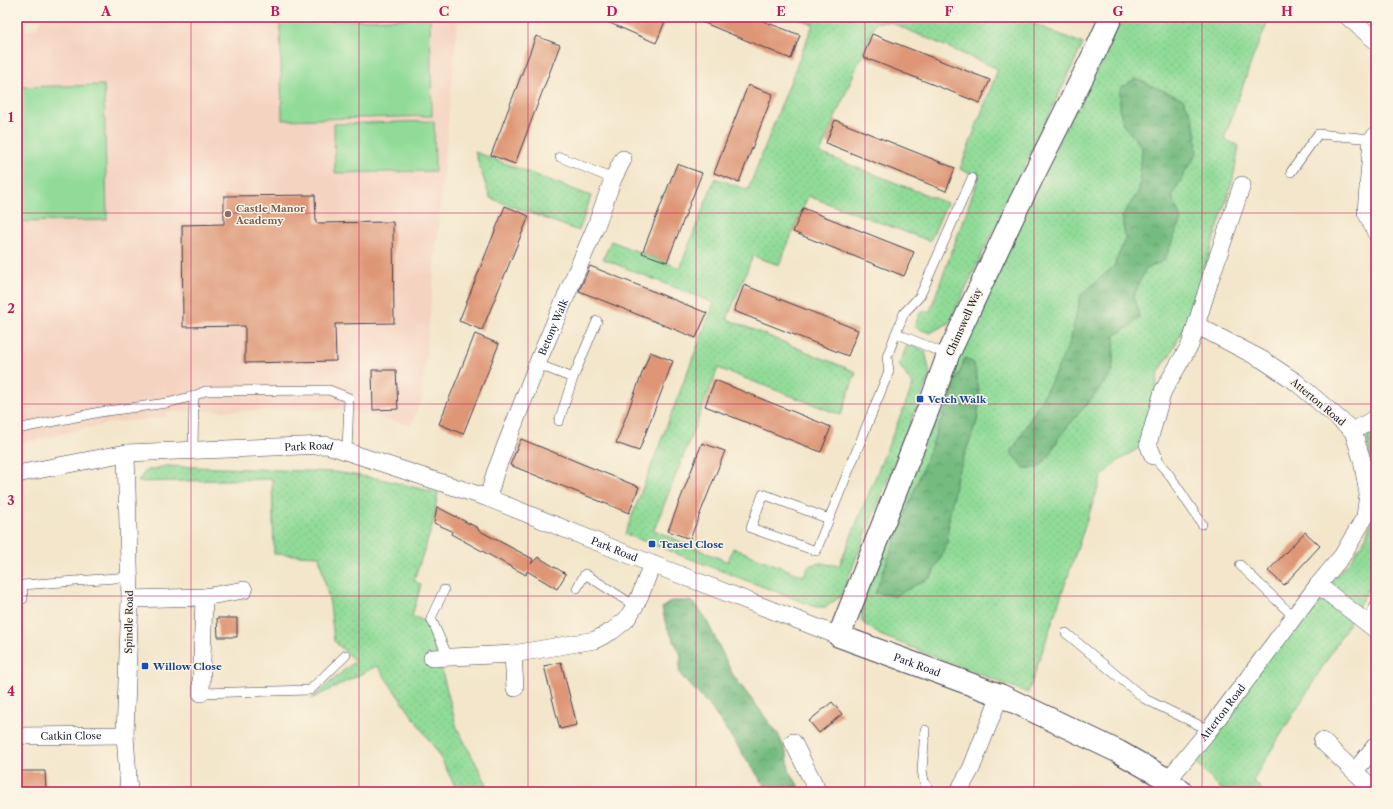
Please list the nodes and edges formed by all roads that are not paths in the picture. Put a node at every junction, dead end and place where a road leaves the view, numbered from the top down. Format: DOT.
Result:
graph roads {
  1 [pos="1111,17"];
  2 [pos="1348,17"];
  3 [pos="1376,41"];
  4 [pos="1374,137"];
  5 [pos="560,156"];
  6 [pos="623,159"];
  7 [pos="1291,172"];
  8 [pos="972,178"];
  9 [pos="613,179"];
  10 [pos="1242,185"];
  11 [pos="1376,233"];
  12 [pos="597,321"];
  13 [pos="1196,325"];
  14 [pos="896,333"];
  15 [pos="948,355"];
  16 [pos="537,364"];
  17 [pos="573,378"];
  18 [pos="194,396"];
  19 [pos="1376,418"];
  20 [pos="559,421"];
  21 [pos="17,429"];
  22 [pos="1352,431"];
  23 [pos="193,450"];
  24 [pos="348,452"];
  25 [pos="126,453"];
  26 [pos="1153,456"];
  27 [pos="17,474"];
  28 [pos="488,498"];
  29 [pos="1372,502"];
  30 [pos="829,519"];
  31 [pos="1202,524"];
  32 [pos="652,564"];
  33 [pos="1240,565"];
  34 [pos="130,577"];
  35 [pos="1318,585"];
  36 [pos="577,588"];
  37 [pos="244,590"];
  38 [pos="444,590"];
  39 [pos="204,597"];
  40 [pos="23,599"];
  41 [pos="130,599"];
  42 [pos="1376,604"];
  43 [pos="635,606"];
  44 [pos="1294,617"];
  45 [pos="1371,626"];
  46 [pos="1066,633"];
  47 [pos="839,636"];
  48 [pos="513,654"];
  49 [pos="346,656"];
  50 [pos="440,657"];
  51 [pos="515,688"];
  52 [pos="202,693"];
  53 [pos="1000,695"];
  54 [pos="925,730"];
  55 [pos="1208,730"];
  56 [pos="125,735"];
  57 [pos="17,736"];
  58 [pos="1322,741"];
  59 [pos="792,742"];
  60 [pos="1376,745"];
  61 [pos="1355,771"];
  62 [pos="1175,786"];
  63 [pos="1372,788"];
  64 [pos="129,792"];
  65 [pos="818,792"];
  66 [pos="930,792"];
  67 [pos="958,792"];
  1 -- 15 [label="street, Chimswell Way"];
  2 -- 3 [label="street"];
  4 -- 7 [label="lane"];
  4 -- 11 [label="street"];
  5 -- 9 [label="lane"];
  6 -- 9 [label="street, Betony Walk"];
  8 -- 14 [label="lane"];
  9 -- 16 [label="street, Betony Walk"];
  10 -- 13 [label="street"];
  12 -- 17 [label="lane"];
  13 -- 22 [label="street, Atterton Road"];
  13 -- 26 [label="street"];
  14 -- 15 [label="lane"];
  14 -- 30 [label="lane"];
  15 -- 47 [label="street, Chimswell Way"];
  16 -- 17 [label="lane"];
  16 -- 28 [label="street, Betony Walk"];
  17 -- 20 [label="lane"];
  18 -- 21 [label="lane"];
  18 -- 23 [label="lane"];
  18 -- 24 [label="lane"];
  19 -- 22 [label="street"];
  22 -- 29 [label="street, Atterton Road"];
  23 -- 24 [label="street, Park Road"];
  23 -- 25 [label="street, Park Road"];
  24 -- 28 [label="street, Park Road"];
  25 -- 27 [label="street, Park Road"];
  25 -- 34 [label="street, Spindle Road"];
  26 -- 31 [label="lane"];
  28 -- 32 [label="street, Park Road"];
  29 -- 35 [label="street, Atterton Road"];
  30 -- 30 [label="lane"];
  32 -- 43 [label="street"];
  32 -- 47 [label="street, Park Road"];
  33 -- 44 [label="lane"];
  34 -- 40 [label="lane"];
  34 -- 41 [label="street, Spindle Road"];
  35 -- 44 [label="street, Atterton Road"];
  35 -- 45 [label="street"];
  36 -- 43 [label="lane"];
  37 -- 39 [label="street"];
  38 -- 50 [label="lane"];
  39 -- 41 [label="street"];
  39 -- 52 [label="street"];
  41 -- 56 [label="street, Spindle Road"];
  42 -- 45 [label="lane"];
  43 -- 48 [label="street"];
  44 -- 55 [label="street, Atterton Road"];
  46 -- 55 [label="lane"];
  47 -- 53 [label="street, Park Road"];
  48 -- 50 [label="street"];
  48 -- 51 [label="street"];
  49 -- 52 [label="lane"];
  53 -- 62 [label="street, Park Road"];
  53 -- 67 [label="street"];
  54 -- 66 [label="lane"];
  55 -- 62 [label="street, Atterton Road"];
  56 -- 57 [label="street, Catkin Close"];
  56 -- 64 [label="street, Spindle Road"];
  58 -- 61 [label="street"];
  59 -- 65 [label="street"];
  60 -- 61 [label="street"];
  61 -- 63 [label="street"];
}
